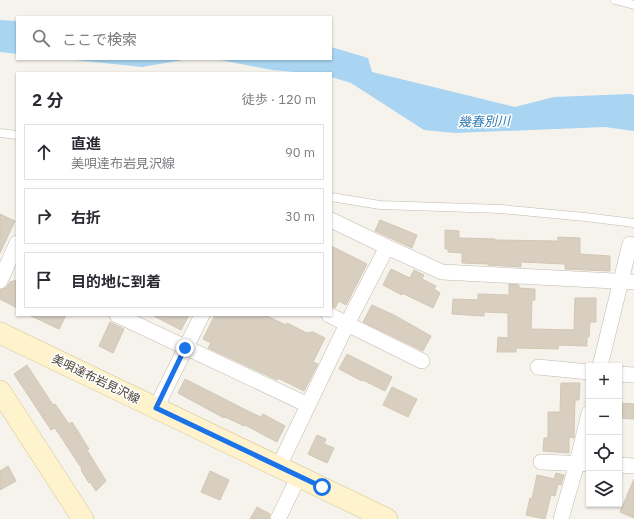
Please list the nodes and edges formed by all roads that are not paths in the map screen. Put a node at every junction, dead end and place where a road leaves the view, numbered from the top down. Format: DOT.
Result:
graph roads {
  1 [pos="615,0"];
  2 [pos="634,5"];
  3 [pos="0,134"];
  4 [pos="16,135"];
  5 [pos="332,197"];
  6 [pos="332,220"];
  7 [pos="634,223"];
  8 [pos="630,244"];
  9 [pos="387,247"];
  10 [pos="16,248"];
  11 [pos="13,265"];
  12 [pos="0,281"];
  13 [pos="627,282"];
  14 [pos="119,316"];
  15 [pos="201,316"];
  16 [pos="332,316"];
  17 [pos="347,324"];
  18 [pos="0,333"];
  19 [pos="185,348"];
  20 [pos="422,361"];
  21 [pos="601,363"];
  22 [pos="538,367"];
  23 [pos="586,372"];
  24 [pos="622,374"];
  25 [pos="634,375"];
  26 [pos="0,392"];
  27 [pos="308,405"];
  28 [pos="156,408"];
  29 [pos="586,435"];
  30 [pos="541,462"];
  31 [pos="583,463"];
  32 [pos="622,465"];
  33 [pos="279,466"];
  34 [pos="634,466"];
  35 [pos="299,476"];
  36 [pos="83,519"];
  37 [pos="278,519"];
  38 [pos="387,519"];
  39 [pos="562,519"];
  1 -- 2 [label="lane"];
  3 -- 4 [label="lane"];
  5 -- 7 [label="lane"];
  6 -- 9 [label="street"];
  8 -- 13 [label="street"];
  9 -- 13 [label="street"];
  9 -- 17 [label="street"];
  10 -- 11 [label="street"];
  11 -- 12 [label="street"];
  13 -- 21 [label="street"];
  14 -- 19 [label="street"];
  15 -- 19 [label="street"];
  16 -- 17 [label="street"];
  17 -- 20 [label="street"];
  17 -- 27 [label="street"];
  18 -- 28 [label="main road, 美唄達布岩見沢線"];
  19 -- 27 [label="street"];
  19 -- 28 [label="street"];
  22 -- 23 [label="street"];
  24 -- 25 [label="street"];
  26 -- 36 [label="main road"];
  27 -- 33 [label="street"];
  28 -- 33 [label="main road, 美唄達布岩見沢線"];
  29 -- 31 [label="street"];
  30 -- 31 [label="street"];
  31 -- 39 [label="street"];
  32 -- 34 [label="street"];
  33 -- 35 [label="main road, 美唄達布岩見沢線"];
  35 -- 37 [label="street"];
  35 -- 38 [label="main road, 美唄達布岩見沢線"];
}
